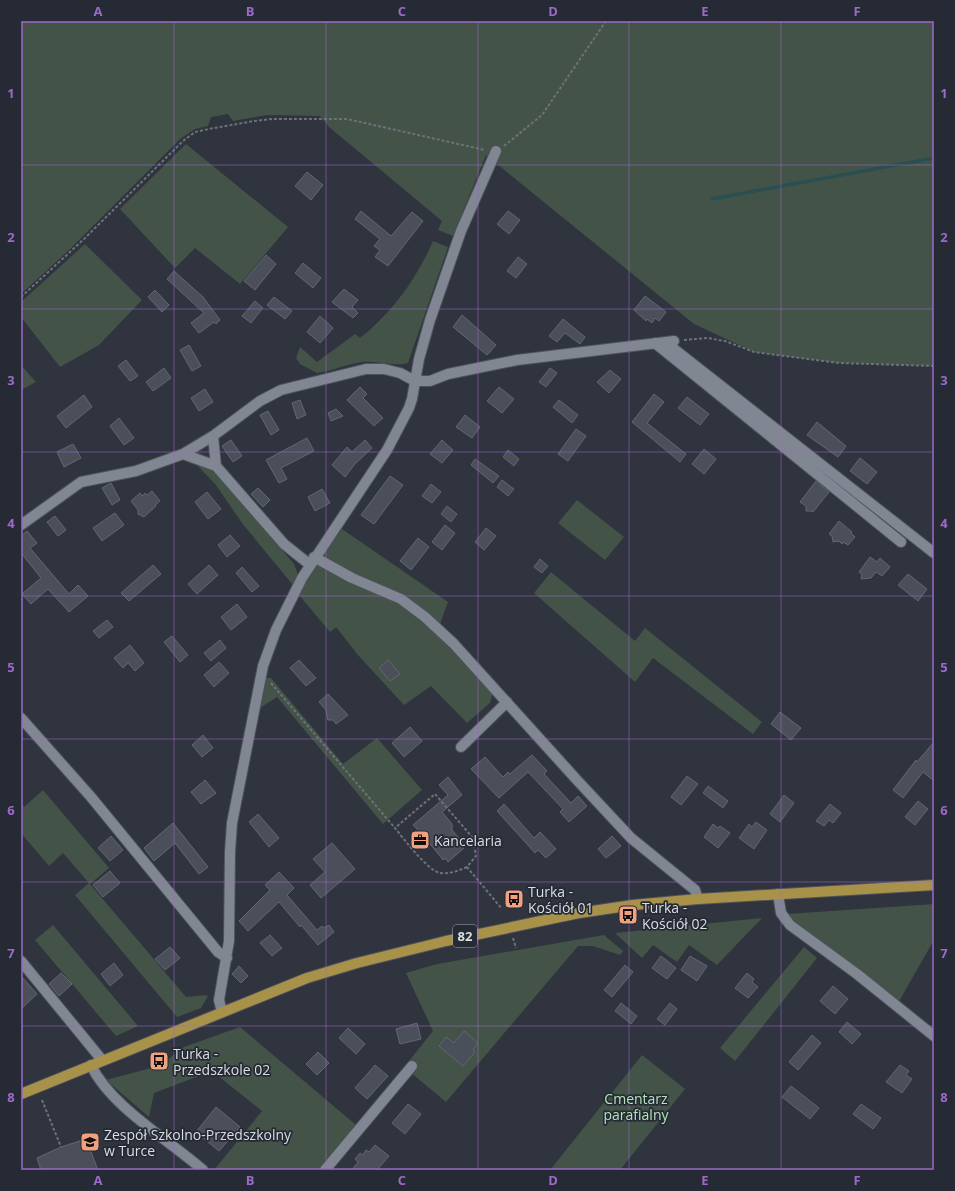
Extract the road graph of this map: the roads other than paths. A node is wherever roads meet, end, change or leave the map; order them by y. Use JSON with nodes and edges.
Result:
{"nodes":[{"id":1,"x":496,"y":151,"type":"road end"},
{"id":2,"x":664,"y":342,"type":"junction"},
{"id":3,"x":415,"y":382,"type":"junction"},
{"id":4,"x":213,"y":436,"type":"junction"},
{"id":5,"x":183,"y":454,"type":"junction"},
{"id":6,"x":216,"y":466,"type":"junction"},
{"id":7,"x":21,"y":525,"type":"edge"},
{"id":8,"x":901,"y":542,"type":"dead end"},
{"id":9,"x":934,"y":553,"type":"edge"},
{"id":10,"x":312,"y":561,"type":"junction"},
{"id":11,"x":507,"y":702,"type":"junction"},
{"id":12,"x":21,"y":718,"type":"edge"},
{"id":13,"x":461,"y":747,"type":"dead end"},
{"id":14,"x":934,"y":885,"type":"edge"},
{"id":15,"x":778,"y":894,"type":"junction"},
{"id":16,"x":698,"y":899,"type":"junction"},
{"id":17,"x":227,"y":958,"type":"junction"},
{"id":18,"x":21,"y":961,"type":"edge"},
{"id":19,"x":222,"y":1012,"type":"junction"},
{"id":20,"x":934,"y":1036,"type":"edge"},
{"id":21,"x":102,"y":1060,"type":"junction"},
{"id":22,"x":91,"y":1065,"type":"junction"},
{"id":23,"x":412,"y":1066,"type":"dead end"},
{"id":24,"x":21,"y":1094,"type":"edge"},
{"id":25,"x":203,"y":1170,"type":"edge"},
{"id":26,"x":325,"y":1170,"type":"edge"}],
"edges":[{"from":1,"to":3,"type":"street"},
{"from":2,"to":3,"type":"street"},
{"from":2,"to":8,"type":"street"},
{"from":2,"to":9,"type":"street"},
{"from":3,"to":4,"type":"street"},
{"from":3,"to":10,"type":"street"},
{"from":4,"to":5,"type":"street"},
{"from":4,"to":6,"type":"street"},
{"from":5,"to":6,"type":"street"},
{"from":5,"to":7,"type":"street"},
{"from":6,"to":10,"type":"street"},
{"from":10,"to":11,"type":"street"},
{"from":10,"to":17,"type":"street"},
{"from":11,"to":13,"type":"street"},
{"from":11,"to":16,"type":"street"},
{"from":12,"to":17,"type":"street"},
{"from":14,"to":15,"type":"main road","number":"82"},
{"from":15,"to":16,"type":"main road","number":"82"},
{"from":15,"to":20,"type":"street"},
{"from":16,"to":19,"type":"main road","number":"82"},
{"from":17,"to":19,"type":"street"},
{"from":18,"to":21,"type":"street"},
{"from":19,"to":21,"type":"main road","number":"82"},
{"from":21,"to":22,"type":"main road","number":"82"},
{"from":22,"to":24,"type":"main road","number":"82"},
{"from":22,"to":25,"type":"street"},
{"from":23,"to":26,"type":"street"}]}
